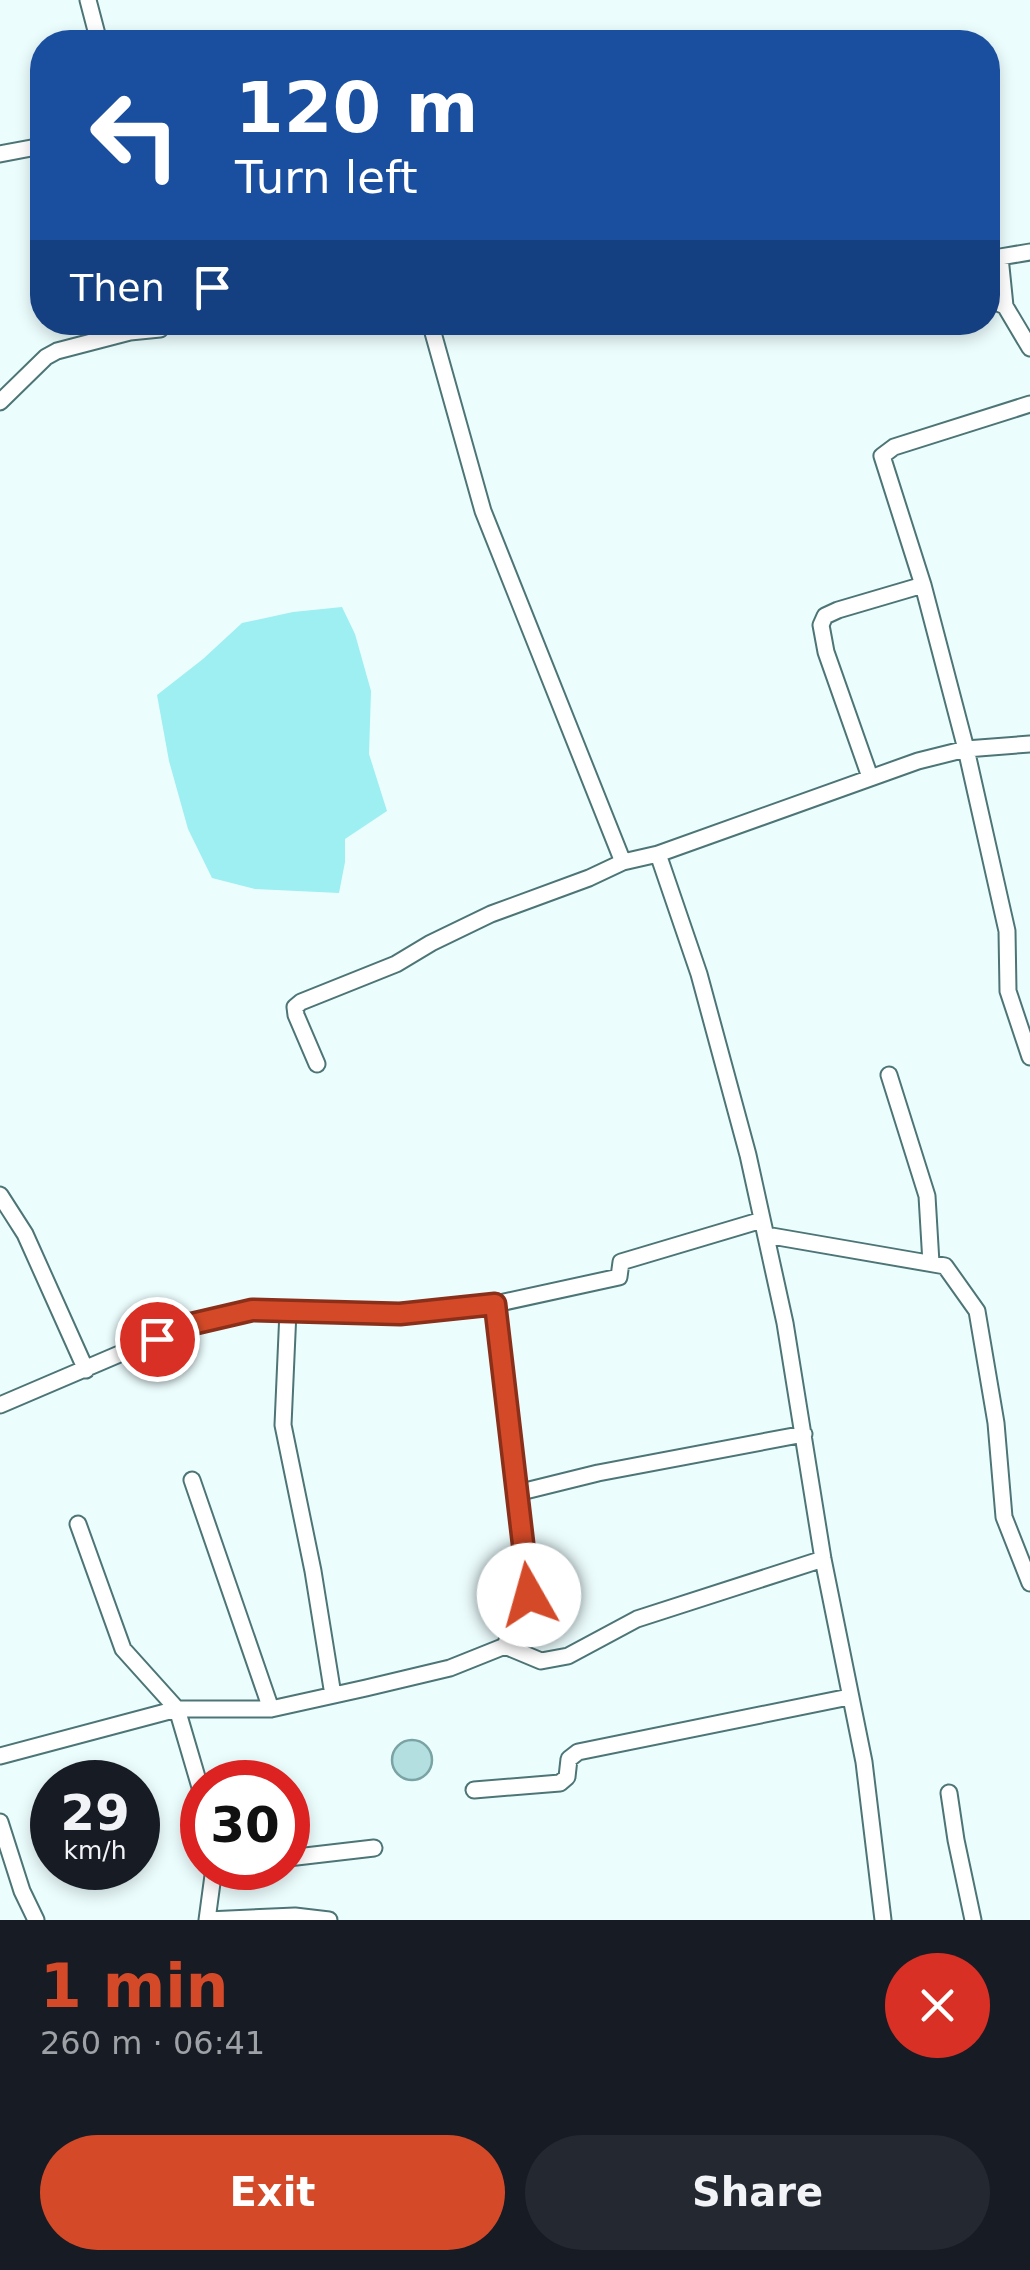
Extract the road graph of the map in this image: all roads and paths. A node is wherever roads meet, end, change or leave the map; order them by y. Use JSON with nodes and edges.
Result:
{"nodes":[{"id":1,"x":88,"y":0,"type":"edge"},
{"id":2,"x":97,"y":30,"type":"edge"},
{"id":3,"x":30,"y":148,"type":"edge"},
{"id":4,"x":0,"y":154,"type":"edge"},
{"id":5,"x":1030,"y":252,"type":"edge"},
{"id":6,"x":1000,"y":304,"type":"edge"},
{"id":7,"x":1005,"y":306,"type":"junction"},
{"id":8,"x":118,"y":335,"type":"edge"},
{"id":9,"x":434,"y":335,"type":"edge"},
{"id":10,"x":1030,"y":348,"type":"edge"},
{"id":11,"x":0,"y":402,"type":"edge"},
{"id":12,"x":1030,"y":404,"type":"edge"},
{"id":13,"x":923,"y":585,"type":"junction"},
{"id":14,"x":1030,"y":744,"type":"edge"},
{"id":15,"x":966,"y":749,"type":"junction"},
{"id":16,"x":870,"y":777,"type":"junction"},
{"id":17,"x":658,"y":854,"type":"junction"},
{"id":18,"x":624,"y":862,"type":"junction"},
{"id":19,"x":1030,"y":1058,"type":"edge"},
{"id":20,"x":317,"y":1064,"type":"dead end"},
{"id":21,"x":889,"y":1075,"type":"dead end"},
{"id":22,"x":0,"y":1196,"type":"edge"},
{"id":23,"x":764,"y":1228,"type":"junction"},
{"id":24,"x":931,"y":1264,"type":"junction"},
{"id":25,"x":495,"y":1304,"type":"junction"},
{"id":26,"x":288,"y":1311,"type":"junction"},
{"id":27,"x":86,"y":1370,"type":"junction"},
{"id":28,"x":0,"y":1406,"type":"edge"},
{"id":29,"x":804,"y":1434,"type":"junction"},
{"id":30,"x":192,"y":1480,"type":"dead end"},
{"id":31,"x":517,"y":1493,"type":"junction"},
{"id":32,"x":78,"y":1524,"type":"dead end"},
{"id":33,"x":824,"y":1559,"type":"junction"},
{"id":34,"x":1030,"y":1583,"type":"edge"},
{"id":35,"x":505,"y":1646,"type":"junction"},
{"id":36,"x":333,"y":1696,"type":"junction"},
{"id":37,"x":849,"y":1697,"type":"junction"},
{"id":38,"x":177,"y":1709,"type":"junction"},
{"id":39,"x":271,"y":1709,"type":"junction"},
{"id":40,"x":0,"y":1756,"type":"edge"},
{"id":41,"x":192,"y":1760,"type":"edge"},
{"id":42,"x":474,"y":1790,"type":"dead end"},
{"id":43,"x":949,"y":1794,"type":"dead end"},
{"id":44,"x":0,"y":1822,"type":"edge"},
{"id":45,"x":374,"y":1848,"type":"dead end"},
{"id":46,"x":310,"y":1855,"type":"edge"},
{"id":47,"x":211,"y":1890,"type":"edge"},
{"id":48,"x":36,"y":1920,"type":"edge"},
{"id":49,"x":207,"y":1920,"type":"edge"},
{"id":50,"x":329,"y":1920,"type":"edge"},
{"id":51,"x":884,"y":1920,"type":"edge"},
{"id":52,"x":973,"y":1920,"type":"edge"}],
"edges":[{"from":1,"to":2,"type":"street"},
{"from":3,"to":4,"type":"street"},
{"from":5,"to":7,"type":"street"},
{"from":6,"to":7,"type":"street"},
{"from":7,"to":10,"type":"street"},
{"from":8,"to":11,"type":"street"},
{"from":9,"to":18,"type":"street"},
{"from":12,"to":13,"type":"street"},
{"from":13,"to":15,"type":"street"},
{"from":13,"to":16,"type":"street"},
{"from":14,"to":15,"type":"street"},
{"from":15,"to":16,"type":"street"},
{"from":15,"to":19,"type":"street"},
{"from":16,"to":17,"type":"street"},
{"from":17,"to":18,"type":"street"},
{"from":17,"to":23,"type":"street"},
{"from":18,"to":20,"type":"street"},
{"from":21,"to":24,"type":"street"},
{"from":22,"to":27,"type":"street"},
{"from":23,"to":24,"type":"street"},
{"from":23,"to":25,"type":"street"},
{"from":23,"to":29,"type":"street"},
{"from":24,"to":34,"type":"street"},
{"from":25,"to":26,"type":"street"},
{"from":25,"to":31,"type":"street"},
{"from":26,"to":27,"type":"street"},
{"from":26,"to":36,"type":"street"},
{"from":27,"to":28,"type":"street"},
{"from":29,"to":31,"type":"street"},
{"from":29,"to":33,"type":"street"},
{"from":30,"to":39,"type":"street"},
{"from":31,"to":35,"type":"street"},
{"from":32,"to":38,"type":"street"},
{"from":33,"to":35,"type":"street"},
{"from":33,"to":37,"type":"street"},
{"from":35,"to":36,"type":"street"},
{"from":36,"to":39,"type":"street"},
{"from":37,"to":42,"type":"street"},
{"from":37,"to":51,"type":"street"},
{"from":38,"to":39,"type":"street"},
{"from":38,"to":40,"type":"street"},
{"from":38,"to":41,"type":"street"},
{"from":43,"to":52,"type":"street"},
{"from":44,"to":48,"type":"street"},
{"from":45,"to":46,"type":"street"},
{"from":47,"to":49,"type":"street"},
{"from":49,"to":50,"type":"street"}]}
